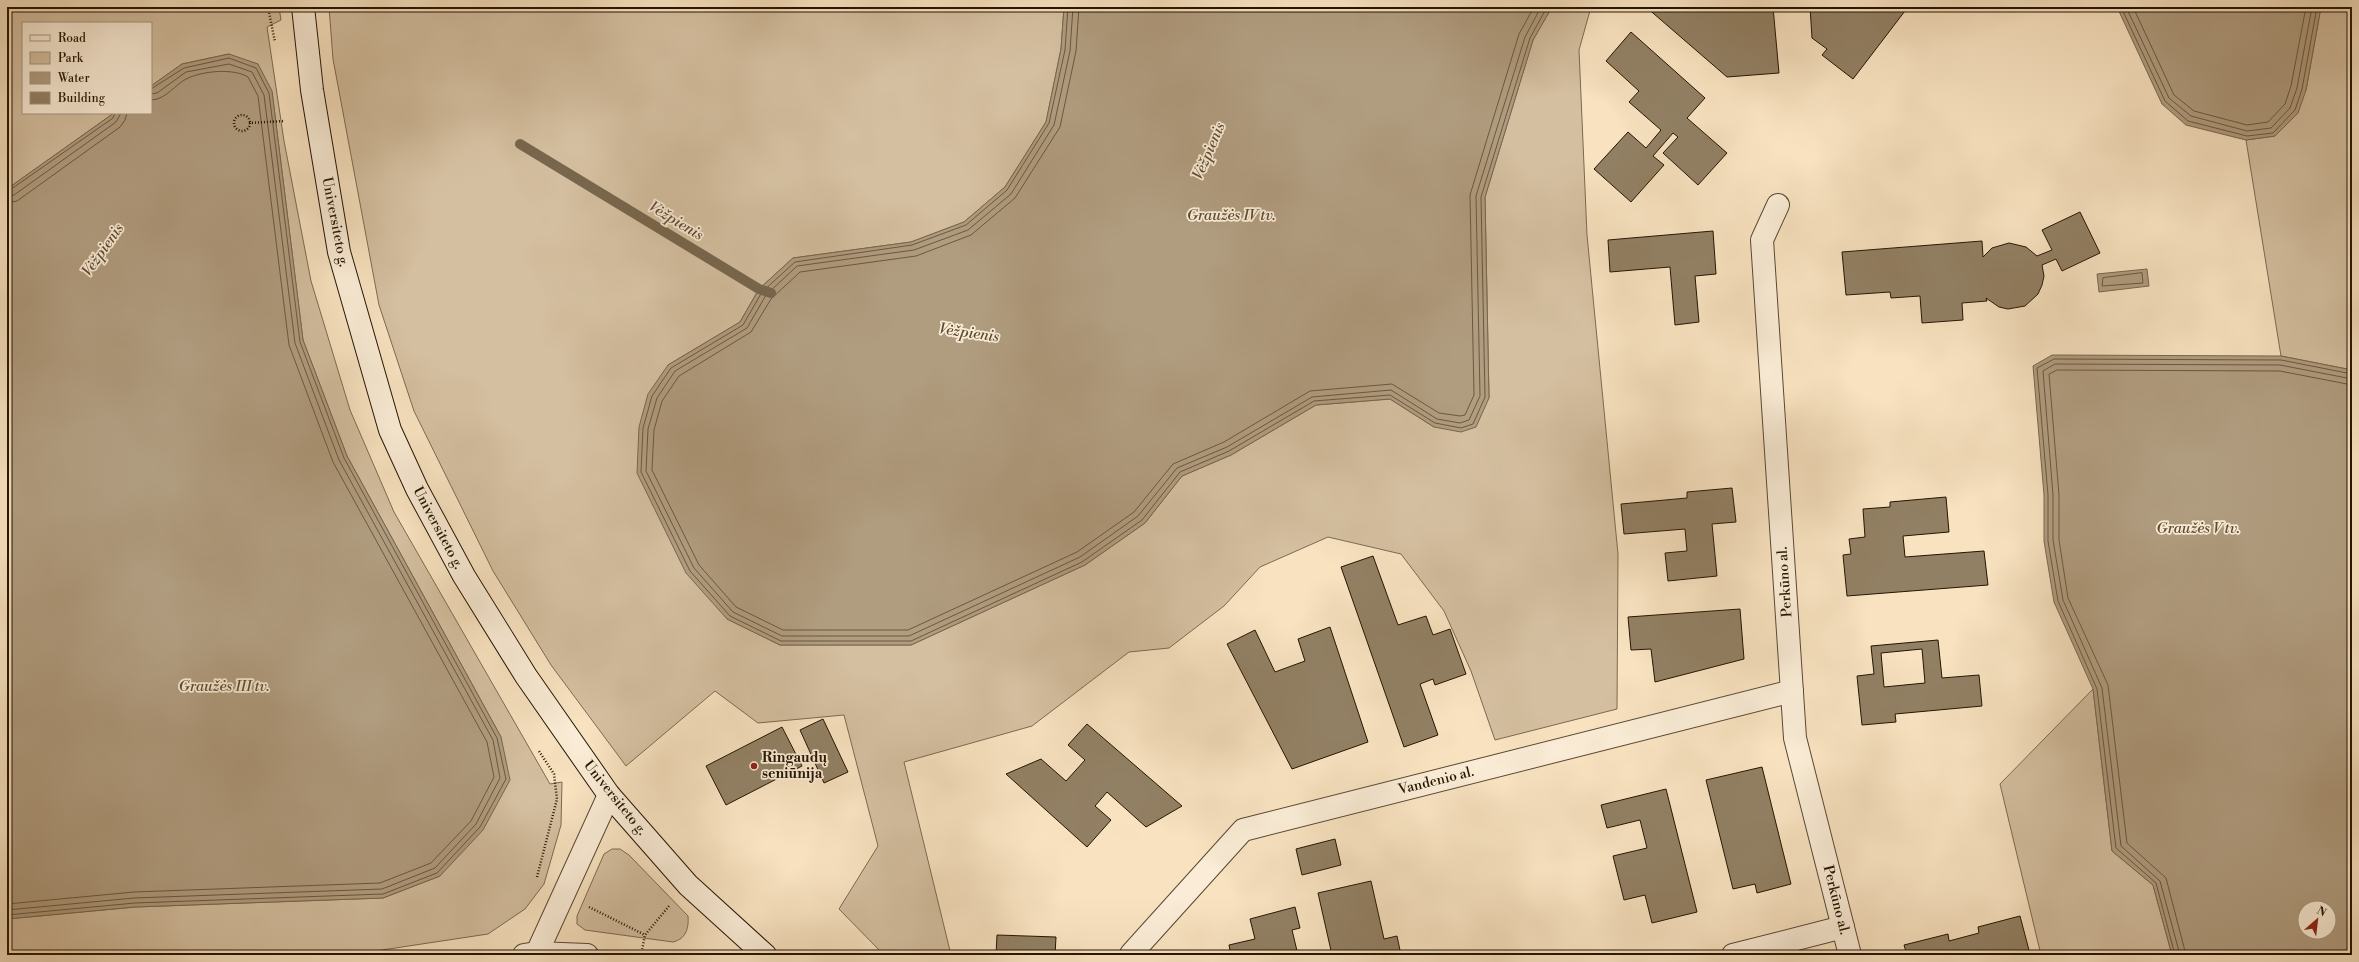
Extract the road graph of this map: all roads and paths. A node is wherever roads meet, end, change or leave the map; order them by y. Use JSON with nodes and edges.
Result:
{"nodes":[{"id":1,"x":303,"y":7,"type":"edge"},
{"id":2,"x":285,"y":121,"type":"dead end"},
{"id":3,"x":250,"y":123,"type":"junction"},
{"id":4,"x":1778,"y":205,"type":"dead end"},
{"id":5,"x":1792,"y":691,"type":"junction"},
{"id":6,"x":608,"y":795,"type":"junction"},
{"id":7,"x":688,"y":885,"type":"junction"},
{"id":8,"x":1843,"y":927,"type":"junction"},
{"id":9,"x":532,"y":954,"type":"edge"},
{"id":10,"x":1131,"y":954,"type":"dead end"},
{"id":11,"x":587,"y":955,"type":"edge"},
{"id":12,"x":642,"y":955,"type":"edge"},
{"id":13,"x":765,"y":955,"type":"edge"},
{"id":14,"x":1733,"y":955,"type":"edge"},
{"id":15,"x":1850,"y":955,"type":"edge"}],
"edges":[{"from":1,"to":6,"type":"street","name":"Universiteto g."},
{"from":2,"to":3,"type":"path"},
{"from":3,"to":3,"type":"path"},
{"from":4,"to":5,"type":"street","name":"Perkūno al."},
{"from":5,"to":8,"type":"street","name":"Perkūno al."},
{"from":5,"to":10,"type":"street","name":"Vandenio al."},
{"from":6,"to":7,"type":"street","name":"Universiteto g."},
{"from":6,"to":9,"type":"street"},
{"from":7,"to":12,"type":"path"},
{"from":7,"to":13,"type":"street","name":"Universiteto g."},
{"from":8,"to":14,"type":"street"},
{"from":8,"to":15,"type":"street","name":"Perkūno al."},
{"from":9,"to":11,"type":"street"}]}
